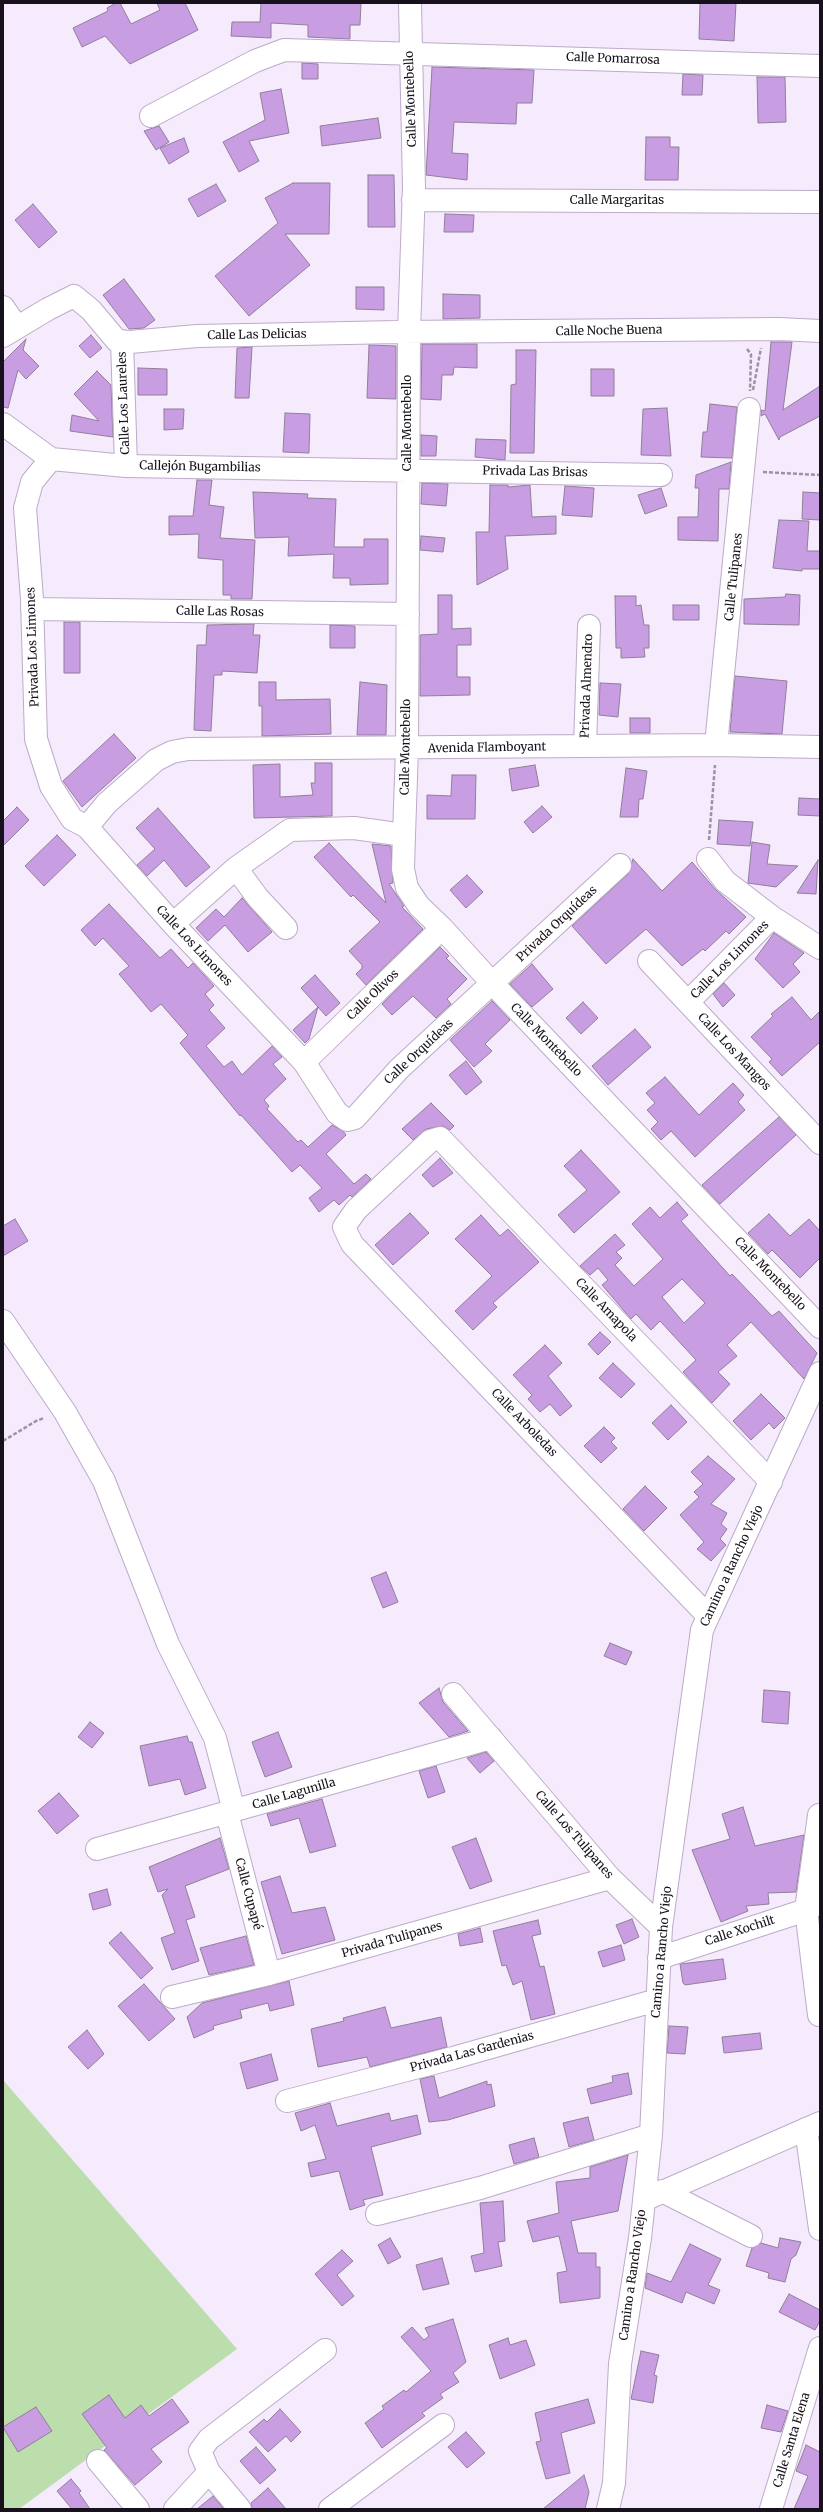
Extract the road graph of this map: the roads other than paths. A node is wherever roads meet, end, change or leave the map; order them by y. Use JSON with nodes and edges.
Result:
{"nodes":[{"id":1,"x":410,"y":3,"type":"edge"},
{"id":2,"x":407,"y":52,"type":"junction"},
{"id":3,"x":820,"y":66,"type":"edge"},
{"id":4,"x":151,"y":116,"type":"dead end"},
{"id":5,"x":414,"y":200,"type":"junction"},
{"id":6,"x":820,"y":202,"type":"edge"},
{"id":7,"x":3,"y":307,"type":"edge"},
{"id":8,"x":820,"y":331,"type":"edge"},
{"id":9,"x":10,"y":332,"type":"edge"},
{"id":10,"x":403,"y":332,"type":"junction"},
{"id":11,"x":120,"y":341,"type":"junction"},
{"id":12,"x":749,"y":409,"type":"road end"},
{"id":13,"x":3,"y":424,"type":"edge"},
{"id":14,"x":51,"y":458,"type":"junction"},
{"id":15,"x":126,"y":466,"type":"junction"},
{"id":16,"x":408,"y":470,"type":"junction"},
{"id":17,"x":661,"y":475,"type":"dead end"},
{"id":18,"x":32,"y":610,"type":"junction"},
{"id":19,"x":408,"y":614,"type":"junction"},
{"id":20,"x":589,"y":626,"type":"dead end"},
{"id":21,"x":716,"y":745,"type":"junction"},
{"id":22,"x":585,"y":746,"type":"junction"},
{"id":23,"x":820,"y":747,"type":"edge"},
{"id":24,"x":408,"y":748,"type":"junction"},
{"id":25,"x":87,"y":827,"type":"junction"},
{"id":26,"x":404,"y":835,"type":"junction"},
{"id":27,"x":708,"y":859,"type":"road end"},
{"id":28,"x":620,"y":865,"type":"dead end"},
{"id":29,"x":236,"y":868,"type":"junction"},
{"id":30,"x":772,"y":917,"type":"junction"},
{"id":31,"x":173,"y":924,"type":"junction"},
{"id":32,"x":286,"y":928,"type":"dead end"},
{"id":33,"x":442,"y":928,"type":"junction"},
{"id":34,"x":820,"y":948,"type":"edge"},
{"id":35,"x":649,"y":961,"type":"dead end"},
{"id":36,"x":493,"y":984,"type":"junction"},
{"id":37,"x":688,"y":1002,"type":"junction"},
{"id":38,"x":304,"y":1062,"type":"junction"},
{"id":39,"x":347,"y":1120,"type":"joint"},
{"id":40,"x":440,"y":1138,"type":"joint"},
{"id":41,"x":820,"y":1143,"type":"edge"},
{"id":42,"x":3,"y":1321,"type":"edge"},
{"id":43,"x":820,"y":1327,"type":"edge"},
{"id":44,"x":820,"y":1373,"type":"edge"},
{"id":45,"x":771,"y":1482,"type":"junction"},
{"id":46,"x":708,"y":1616,"type":"junction"},
{"id":47,"x":453,"y":1694,"type":"dead end"},
{"id":48,"x":491,"y":1738,"type":"junction"},
{"id":49,"x":231,"y":1812,"type":"junction"},
{"id":50,"x":819,"y":1814,"type":"dead end"},
{"id":51,"x":97,"y":1849,"type":"dead end"},
{"id":52,"x":610,"y":1878,"type":"junction"},
{"id":53,"x":813,"y":1906,"type":"edge"},
{"id":54,"x":661,"y":1927,"type":"junction"},
{"id":55,"x":659,"y":1958,"type":"junction"},
{"id":56,"x":269,"y":1974,"type":"junction"},
{"id":57,"x":172,"y":1997,"type":"dead end"},
{"id":58,"x":657,"y":2000,"type":"junction"},
{"id":59,"x":819,"y":2015,"type":"edge"},
{"id":60,"x":287,"y":2101,"type":"dead end"},
{"id":61,"x":813,"y":2126,"type":"edge"},
{"id":62,"x":651,"y":2136,"type":"junction"},
{"id":63,"x":653,"y":2196,"type":"junction"},
{"id":64,"x":377,"y":2214,"type":"dead end"},
{"id":65,"x":820,"y":2229,"type":"edge"},
{"id":66,"x":751,"y":2236,"type":"dead end"},
{"id":67,"x":820,"y":2348,"type":"edge"},
{"id":68,"x":325,"y":2350,"type":"dead end"},
{"id":69,"x":443,"y":2425,"type":"dead end"},
{"id":70,"x":98,"y":2461,"type":"dead end"},
{"id":71,"x":209,"y":2472,"type":"junction"},
{"id":72,"x":138,"y":2509,"type":"edge"},
{"id":73,"x":175,"y":2509,"type":"edge"},
{"id":74,"x":240,"y":2509,"type":"edge"},
{"id":75,"x":330,"y":2509,"type":"edge"},
{"id":76,"x":608,"y":2509,"type":"edge"},
{"id":77,"x":771,"y":2509,"type":"edge"}],
"edges":[{"from":1,"to":2,"type":"street","name":"Calle Montebello"},
{"from":2,"to":3,"type":"street","name":"Calle Pomarrosa"},
{"from":2,"to":4,"type":"street","name":"Calle Pomarrosa"},
{"from":2,"to":5,"type":"street","name":"Calle Montebello"},
{"from":5,"to":6,"type":"street","name":"Calle Margaritas"},
{"from":5,"to":10,"type":"street","name":"Calle Montebello"},
{"from":7,"to":9,"type":"street"},
{"from":8,"to":10,"type":"street","name":"Calle Noche Buena"},
{"from":9,"to":11,"type":"street"},
{"from":10,"to":11,"type":"street","name":"Calle Las Delicias"},
{"from":10,"to":16,"type":"street","name":"Calle Montebello"},
{"from":11,"to":15,"type":"street","name":"Calle Los Laureles"},
{"from":12,"to":21,"type":"street","name":"Calle Tulipanes"},
{"from":13,"to":14,"type":"street","name":"Callejón Bugambilias"},
{"from":14,"to":15,"type":"street","name":"Callejón Bugambilias"},
{"from":14,"to":18,"type":"street","name":"Privada Los Limones"},
{"from":15,"to":16,"type":"street","name":"Callejón Bugambilias"},
{"from":16,"to":17,"type":"street","name":"Privada Las Brisas"},
{"from":16,"to":19,"type":"street","name":"Calle Montebello"},
{"from":18,"to":19,"type":"street","name":"Calle Las Rosas"},
{"from":18,"to":25,"type":"street","name":"Privada Los Limones"},
{"from":19,"to":24,"type":"street","name":"Calle Montebello"},
{"from":20,"to":22,"type":"street","name":"Privada Almendro"},
{"from":21,"to":22,"type":"street","name":"Avenida Flamboyant"},
{"from":21,"to":23,"type":"street","name":"Avenida Flamboyant"},
{"from":22,"to":24,"type":"street","name":"Avenida Flamboyant"},
{"from":24,"to":25,"type":"street","name":"Avenida Flamboyant"},
{"from":24,"to":26,"type":"street","name":"Calle Montebello"},
{"from":25,"to":31,"type":"street","name":"Calle Los Limones"},
{"from":26,"to":29,"type":"street"},
{"from":26,"to":33,"type":"street","name":"Calle Montebello"},
{"from":27,"to":30,"type":"street"},
{"from":28,"to":36,"type":"street","name":"Privada Orquídeas"},
{"from":29,"to":31,"type":"street"},
{"from":29,"to":32,"type":"street"},
{"from":30,"to":34,"type":"street"},
{"from":30,"to":37,"type":"street","name":"Calle Los Limones"},
{"from":31,"to":38,"type":"street","name":"Calle Los Limones"},
{"from":33,"to":36,"type":"street","name":"Calle Montebello"},
{"from":33,"to":38,"type":"street","name":"Calle Olivos"},
{"from":35,"to":37,"type":"street","name":"Calle Los Mangos"},
{"from":36,"to":39,"type":"street","name":"Calle Orquídeas"},
{"from":36,"to":43,"type":"street","name":"Calle Montebello"},
{"from":37,"to":41,"type":"street","name":"Calle Los Mangos"},
{"from":38,"to":39,"type":"street","name":"Calle Los Limones"},
{"from":40,"to":45,"type":"street","name":"Calle Amapola"},
{"from":40,"to":46,"type":"street","name":"Calle Arboledas"},
{"from":42,"to":49,"type":"street","name":"Calle Cupapé"},
{"from":44,"to":45,"type":"street","name":"Camino a Rancho Viejo"},
{"from":45,"to":46,"type":"street","name":"Camino a Rancho Viejo"},
{"from":46,"to":54,"type":"street","name":"Camino a Rancho Viejo"},
{"from":47,"to":48,"type":"street","name":"Calle Los Tulipanes"},
{"from":48,"to":49,"type":"street","name":"Calle Lagunilla"},
{"from":48,"to":52,"type":"street","name":"Calle Los Tulipanes"},
{"from":49,"to":51,"type":"street","name":"Calle Lagunilla"},
{"from":49,"to":56,"type":"street","name":"Calle Cupapé"},
{"from":50,"to":53,"type":"street"},
{"from":52,"to":54,"type":"street","name":"Calle Los Tulipanes"},
{"from":52,"to":56,"type":"street","name":"Privada Tulipanes"},
{"from":53,"to":55,"type":"street","name":"Calle Xochilt"},
{"from":53,"to":59,"type":"street"},
{"from":54,"to":55,"type":"street","name":"Camino a Rancho Viejo"},
{"from":55,"to":58,"type":"street","name":"Camino a Rancho Viejo"},
{"from":56,"to":57,"type":"street","name":"Privada Tulipanes"},
{"from":58,"to":60,"type":"street","name":"Privada Las Gardenias"},
{"from":58,"to":62,"type":"street","name":"Camino a Rancho Viejo"},
{"from":61,"to":63,"type":"street"},
{"from":61,"to":65,"type":"street"},
{"from":62,"to":63,"type":"street","name":"Camino a Rancho Viejo"},
{"from":62,"to":64,"type":"street"},
{"from":63,"to":66,"type":"street"},
{"from":63,"to":76,"type":"street","name":"Camino a Rancho Viejo"},
{"from":67,"to":77,"type":"street","name":"Calle Santa Elena"},
{"from":68,"to":71,"type":"street"},
{"from":69,"to":75,"type":"street"},
{"from":70,"to":72,"type":"street"},
{"from":71,"to":73,"type":"street"},
{"from":71,"to":74,"type":"street"}]}
